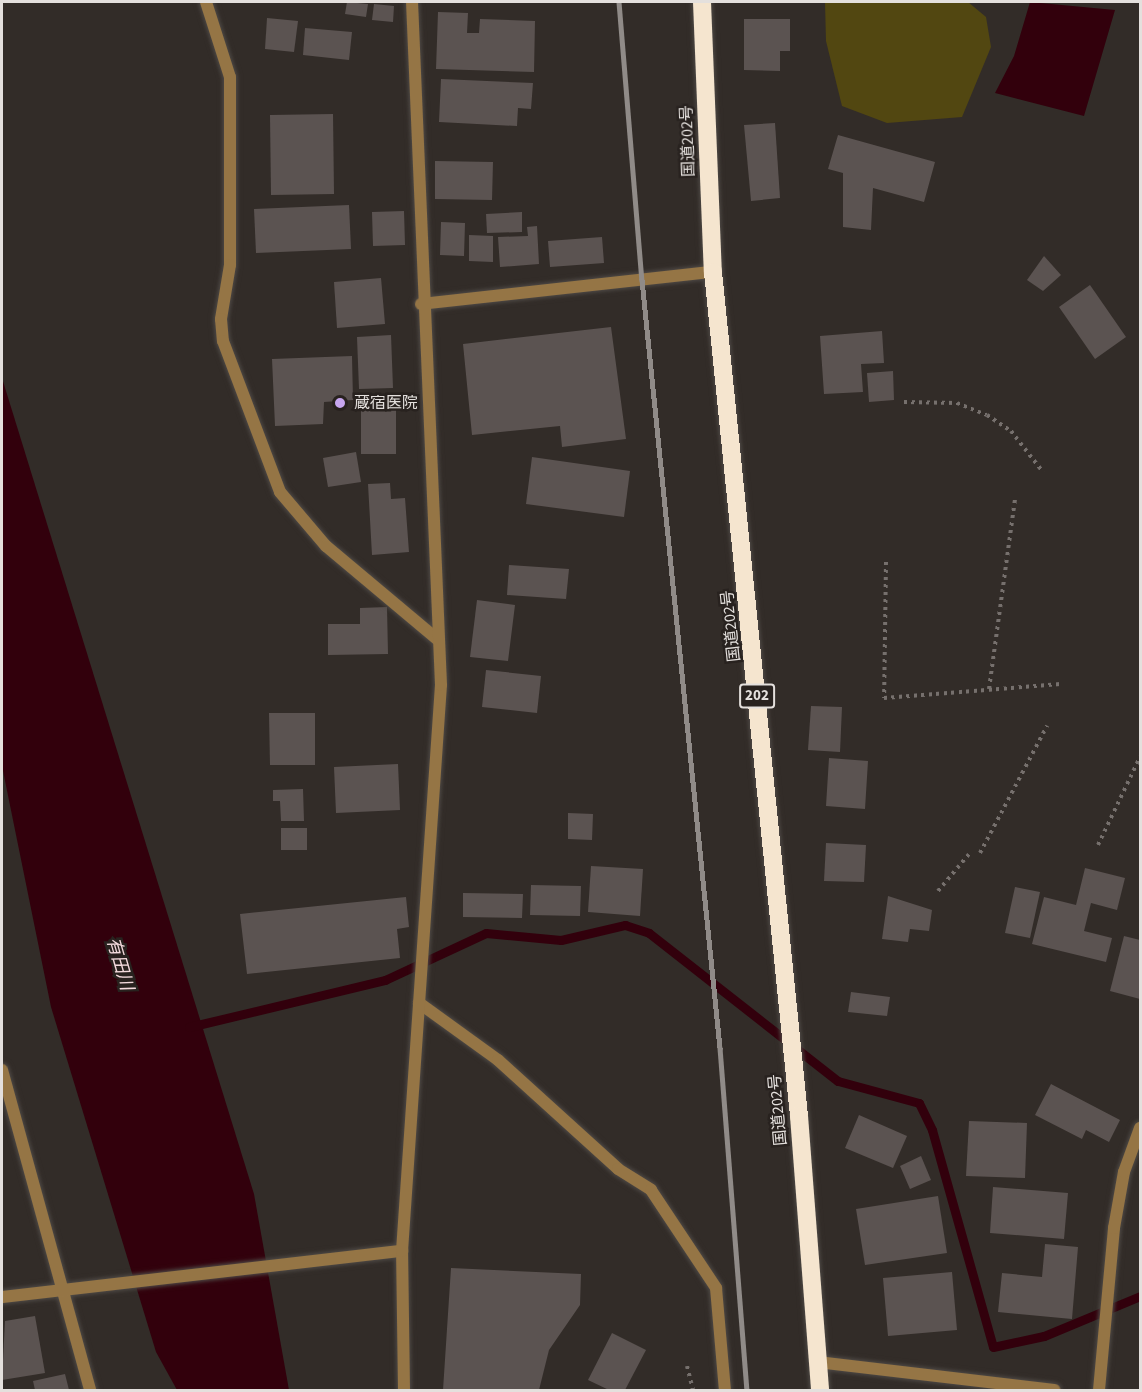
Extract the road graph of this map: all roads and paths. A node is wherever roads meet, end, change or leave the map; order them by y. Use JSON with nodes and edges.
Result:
{"nodes":[{"id":1,"x":206,"y":2,"type":"edge"},
{"id":2,"x":412,"y":2,"type":"edge"},
{"id":3,"x":702,"y":2,"type":"edge"},
{"id":4,"x":713,"y":272,"type":"junction"},
{"id":5,"x":421,"y":304,"type":"junction"},
{"id":6,"x":904,"y":402,"type":"dead end"},
{"id":7,"x":1043,"y":472,"type":"dead end"},
{"id":8,"x":1015,"y":498,"type":"dead end"},
{"id":9,"x":886,"y":562,"type":"dead end"},
{"id":10,"x":438,"y":640,"type":"junction"},
{"id":11,"x":1060,"y":684,"type":"dead end"},
{"id":12,"x":989,"y":689,"type":"junction"},
{"id":13,"x":1047,"y":726,"type":"dead end"},
{"id":14,"x":1140,"y":758,"type":"edge"},
{"id":15,"x":1098,"y":845,"type":"dead end"},
{"id":16,"x":980,"y":853,"type":"dead end"},
{"id":17,"x":969,"y":854,"type":"dead end"},
{"id":18,"x":938,"y":891,"type":"dead end"},
{"id":19,"x":419,"y":1003,"type":"junction"},
{"id":20,"x":2,"y":1070,"type":"edge"},
{"id":21,"x":1140,"y":1128,"type":"edge"},
{"id":22,"x":402,"y":1251,"type":"junction"},
{"id":23,"x":65,"y":1291,"type":"junction"},
{"id":24,"x":2,"y":1297,"type":"edge"},
{"id":25,"x":817,"y":1362,"type":"junction"},
{"id":26,"x":687,"y":1366,"type":"dead end"},
{"id":27,"x":90,"y":1390,"type":"edge"},
{"id":28,"x":404,"y":1390,"type":"edge"},
{"id":29,"x":693,"y":1390,"type":"edge"},
{"id":30,"x":725,"y":1390,"type":"edge"},
{"id":31,"x":820,"y":1390,"type":"edge"},
{"id":32,"x":1054,"y":1390,"type":"edge"},
{"id":33,"x":1099,"y":1390,"type":"edge"}],
"edges":[{"from":1,"to":10,"type":"street"},
{"from":2,"to":5,"type":"street"},
{"from":3,"to":4,"type":"highway","name":"国道202号","number":"202"},
{"from":4,"to":5,"type":"street"},
{"from":4,"to":25,"type":"highway","name":"国道202号","number":"202"},
{"from":5,"to":10,"type":"street"},
{"from":6,"to":7,"type":"path"},
{"from":8,"to":12,"type":"path"},
{"from":9,"to":12,"type":"path"},
{"from":10,"to":19,"type":"street"},
{"from":11,"to":12,"type":"path"},
{"from":13,"to":16,"type":"path"},
{"from":14,"to":15,"type":"path"},
{"from":17,"to":18,"type":"path"},
{"from":19,"to":22,"type":"street"},
{"from":19,"to":30,"type":"street"},
{"from":20,"to":23,"type":"street"},
{"from":21,"to":33,"type":"street"},
{"from":22,"to":23,"type":"street"},
{"from":22,"to":28,"type":"street"},
{"from":23,"to":24,"type":"street"},
{"from":23,"to":27,"type":"street"},
{"from":25,"to":31,"type":"highway","name":"国道202号","number":"202"},
{"from":25,"to":32,"type":"street"},
{"from":26,"to":29,"type":"path"}]}
